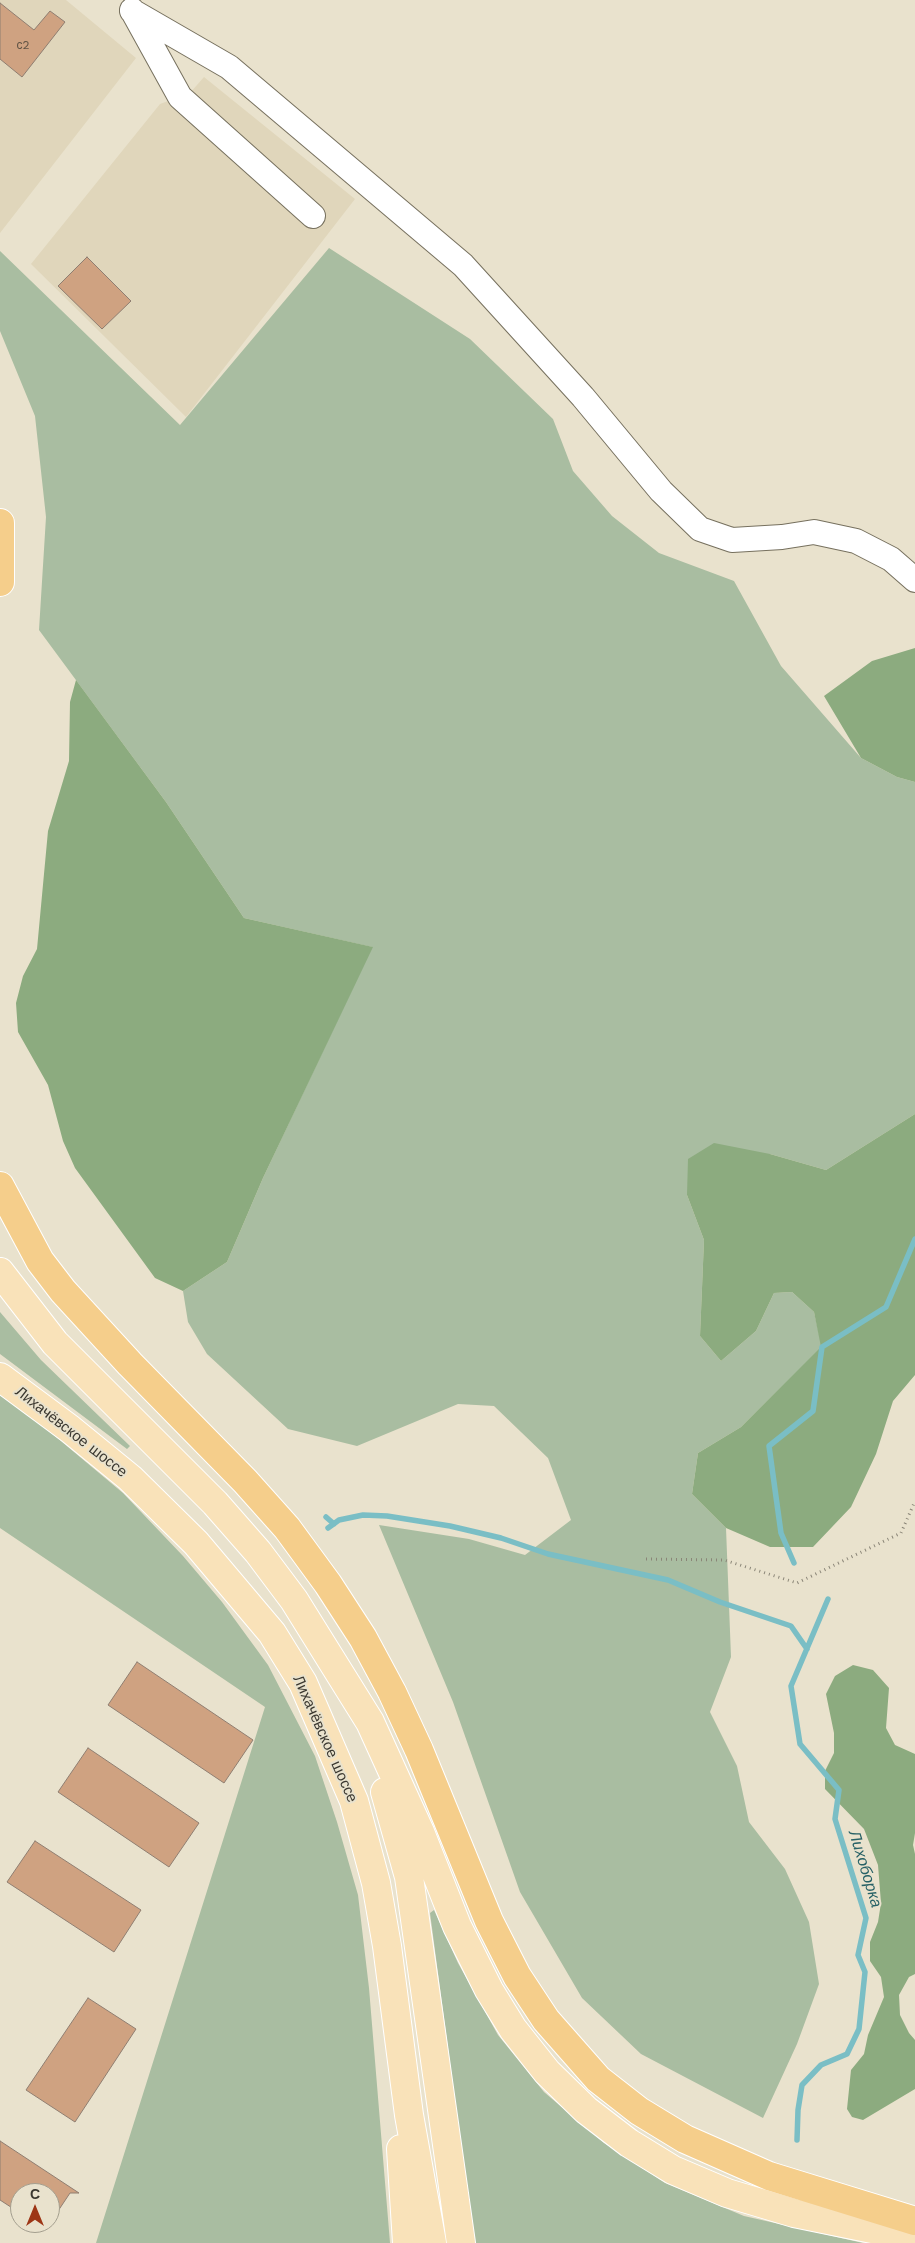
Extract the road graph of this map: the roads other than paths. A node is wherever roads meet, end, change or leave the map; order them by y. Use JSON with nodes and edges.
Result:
{"nodes":[{"id":1,"x":128,"y":5,"type":"edge"},
{"id":2,"x":313,"y":216,"type":"dead end"},
{"id":3,"x":0,"y":524,"type":"edge"},
{"id":4,"x":915,"y":580,"type":"edge"},
{"id":5,"x":0,"y":582,"type":"edge"},
{"id":6,"x":0,"y":1186,"type":"edge"},
{"id":7,"x":0,"y":1272,"type":"edge"},
{"id":8,"x":0,"y":1377,"type":"edge"},
{"id":9,"x":342,"y":1680,"type":"junction"},
{"id":10,"x":399,"y":2043,"type":"junction"},
{"id":11,"x":915,"y":2221,"type":"edge"},
{"id":12,"x":915,"y":2234,"type":"edge"},
{"id":13,"x":407,"y":2243,"type":"edge"},
{"id":14,"x":432,"y":2243,"type":"edge"},
{"id":15,"x":461,"y":2243,"type":"edge"}],
"edges":[{"from":1,"to":2,"type":"lane"},
{"from":1,"to":4,"type":"lane"},
{"from":3,"to":5,"type":"highway"},
{"from":6,"to":11,"type":"highway"},
{"from":7,"to":9,"type":"main road"},
{"from":8,"to":10,"type":"main road","name":"Лихачёвское шоссе"},
{"from":9,"to":12,"type":"main road"},
{"from":9,"to":15,"type":"main road"},
{"from":10,"to":13,"type":"main road"},
{"from":10,"to":14,"type":"main road"}]}
